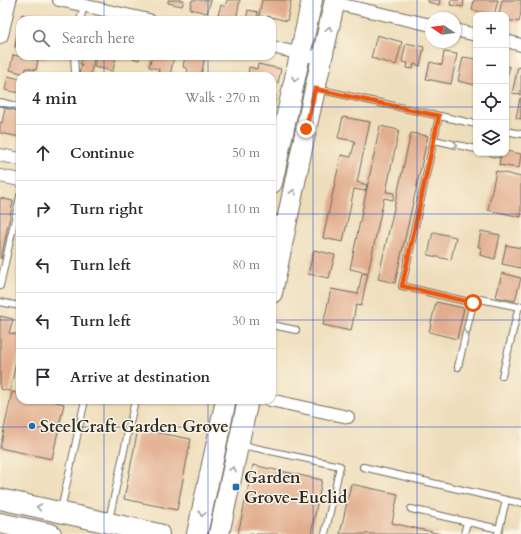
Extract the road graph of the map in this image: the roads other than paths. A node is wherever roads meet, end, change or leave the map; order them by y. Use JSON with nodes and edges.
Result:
{"nodes":[{"id":1,"x":8,"y":0,"type":"edge"},
{"id":2,"x":59,"y":0,"type":"edge"},
{"id":3,"x":312,"y":0,"type":"edge"},
{"id":4,"x":334,"y":2,"type":"edge"},
{"id":5,"x":84,"y":6,"type":"junction"},
{"id":6,"x":81,"y":16,"type":"edge"},
{"id":7,"x":130,"y":16,"type":"edge"},
{"id":8,"x":425,"y":23,"type":"edge"},
{"id":9,"x":461,"y":31,"type":"edge"},
{"id":10,"x":473,"y":33,"type":"edge"},
{"id":11,"x":0,"y":35,"type":"edge"},
{"id":12,"x":509,"y":42,"type":"edge"},
{"id":13,"x":521,"y":44,"type":"edge"},
{"id":14,"x":276,"y":48,"type":"edge"},
{"id":15,"x":300,"y":54,"type":"junction"},
{"id":16,"x":322,"y":59,"type":"junction"},
{"id":17,"x":74,"y":60,"type":"edge"},
{"id":18,"x":75,"y":72,"type":"dead end"},
{"id":19,"x":315,"y":89,"type":"junction"},
{"id":20,"x":0,"y":102,"type":"edge"},
{"id":21,"x":16,"y":106,"type":"edge"},
{"id":22,"x":439,"y":116,"type":"junction"},
{"id":23,"x":473,"y":123,"type":"edge"},
{"id":24,"x":509,"y":132,"type":"edge"},
{"id":25,"x":521,"y":134,"type":"edge"},
{"id":26,"x":434,"y":140,"type":"junction"},
{"id":27,"x":473,"y":148,"type":"edge"},
{"id":28,"x":0,"y":155,"type":"edge"},
{"id":29,"x":16,"y":158,"type":"edge"},
{"id":30,"x":276,"y":165,"type":"edge"},
{"id":31,"x":0,"y":176,"type":"edge"},
{"id":32,"x":16,"y":179,"type":"edge"},
{"id":33,"x":16,"y":214,"type":"edge"},
{"id":34,"x":276,"y":228,"type":"edge"},
{"id":35,"x":0,"y":286,"type":"edge"},
{"id":36,"x":0,"y":302,"type":"edge"},
{"id":37,"x":473,"y":303,"type":"junction"},
{"id":38,"x":16,"y":305,"type":"edge"},
{"id":39,"x":520,"y":307,"type":"edge"},
{"id":40,"x":276,"y":327,"type":"edge"},
{"id":41,"x":296,"y":330,"type":"dead end"},
{"id":42,"x":458,"y":366,"type":"dead end"},
{"id":43,"x":502,"y":376,"type":"dead end"},
{"id":44,"x":276,"y":401,"type":"edge"},
{"id":45,"x":84,"y":404,"type":"edge"},
{"id":46,"x":134,"y":404,"type":"edge"},
{"id":47,"x":225,"y":404,"type":"edge"},
{"id":48,"x":247,"y":404,"type":"edge"},
{"id":49,"x":348,"y":417,"type":"dead end"},
{"id":50,"x":238,"y":444,"type":"junction"},
{"id":51,"x":363,"y":467,"type":"dead end"},
{"id":52,"x":0,"y":499,"type":"edge"},
{"id":53,"x":506,"y":500,"type":"junction"},
{"id":54,"x":521,"y":503,"type":"edge"},
{"id":55,"x":411,"y":509,"type":"dead end"},
{"id":56,"x":61,"y":512,"type":"junction"},
{"id":57,"x":467,"y":522,"type":"junction"},
{"id":58,"x":0,"y":523,"type":"edge"},
{"id":59,"x":109,"y":523,"type":"junction"},
{"id":60,"x":499,"y":532,"type":"edge"},
{"id":61,"x":52,"y":534,"type":"edge"},
{"id":62,"x":159,"y":534,"type":"edge"},
{"id":63,"x":197,"y":534,"type":"edge"},
{"id":64,"x":219,"y":534,"type":"edge"},
{"id":65,"x":325,"y":534,"type":"edge"},
{"id":66,"x":464,"y":534,"type":"edge"}],
"edges":[{"from":1,"to":11,"type":"street"},
{"from":2,"to":5,"type":"street"},
{"from":3,"to":15,"type":"main road"},
{"from":4,"to":8,"type":"street"},
{"from":16,"to":4,"type":"main road","one_way":true},
{"from":5,"to":6,"type":"lane"},
{"from":5,"to":7,"type":"street"},
{"from":9,"to":10,"type":"street"},
{"from":12,"to":13,"type":"street"},
{"from":14,"to":15,"type":"street"},
{"from":15,"to":16,"type":"street"},
{"from":15,"to":30,"type":"main road","one_way":true},
{"from":16,"to":19,"type":"main road"},
{"from":17,"to":18,"type":"lane"},
{"from":19,"to":22,"type":"lane"},
{"from":34,"to":19,"type":"main road","one_way":true},
{"from":20,"to":21,"type":"lane"},
{"from":22,"to":23,"type":"lane"},
{"from":22,"to":26,"type":"lane"},
{"from":24,"to":25,"type":"lane"},
{"from":26,"to":27,"type":"lane","one_way":true},
{"from":26,"to":37,"type":"lane"},
{"from":28,"to":29,"type":"street"},
{"from":31,"to":32,"type":"street"},
{"from":33,"to":35,"type":"lane"},
{"from":36,"to":38,"type":"lane"},
{"from":37,"to":39,"type":"lane"},
{"from":37,"to":42,"type":"lane","one_way":true},
{"from":39,"to":43,"type":"lane"},
{"from":40,"to":41,"type":"lane"},
{"from":44,"to":49,"type":"street"},
{"from":45,"to":56,"type":"lane"},
{"from":46,"to":59,"type":"lane"},
{"from":47,"to":63,"type":"main road","one_way":true},
{"from":48,"to":50,"type":"main road"},
{"from":64,"to":50,"type":"main road","one_way":true},
{"from":50,"to":65,"type":"lane"},
{"from":51,"to":53,"type":"lane"},
{"from":56,"to":52,"type":"main road","one_way":true},
{"from":53,"to":54,"type":"lane"},
{"from":53,"to":60,"type":"lane"},
{"from":55,"to":57,"type":"lane"},
{"from":56,"to":59,"type":"main road"},
{"from":57,"to":60,"type":"lane"},
{"from":57,"to":66,"type":"lane"},
{"from":58,"to":61,"type":"main road"},
{"from":59,"to":62,"type":"main road"}]}
